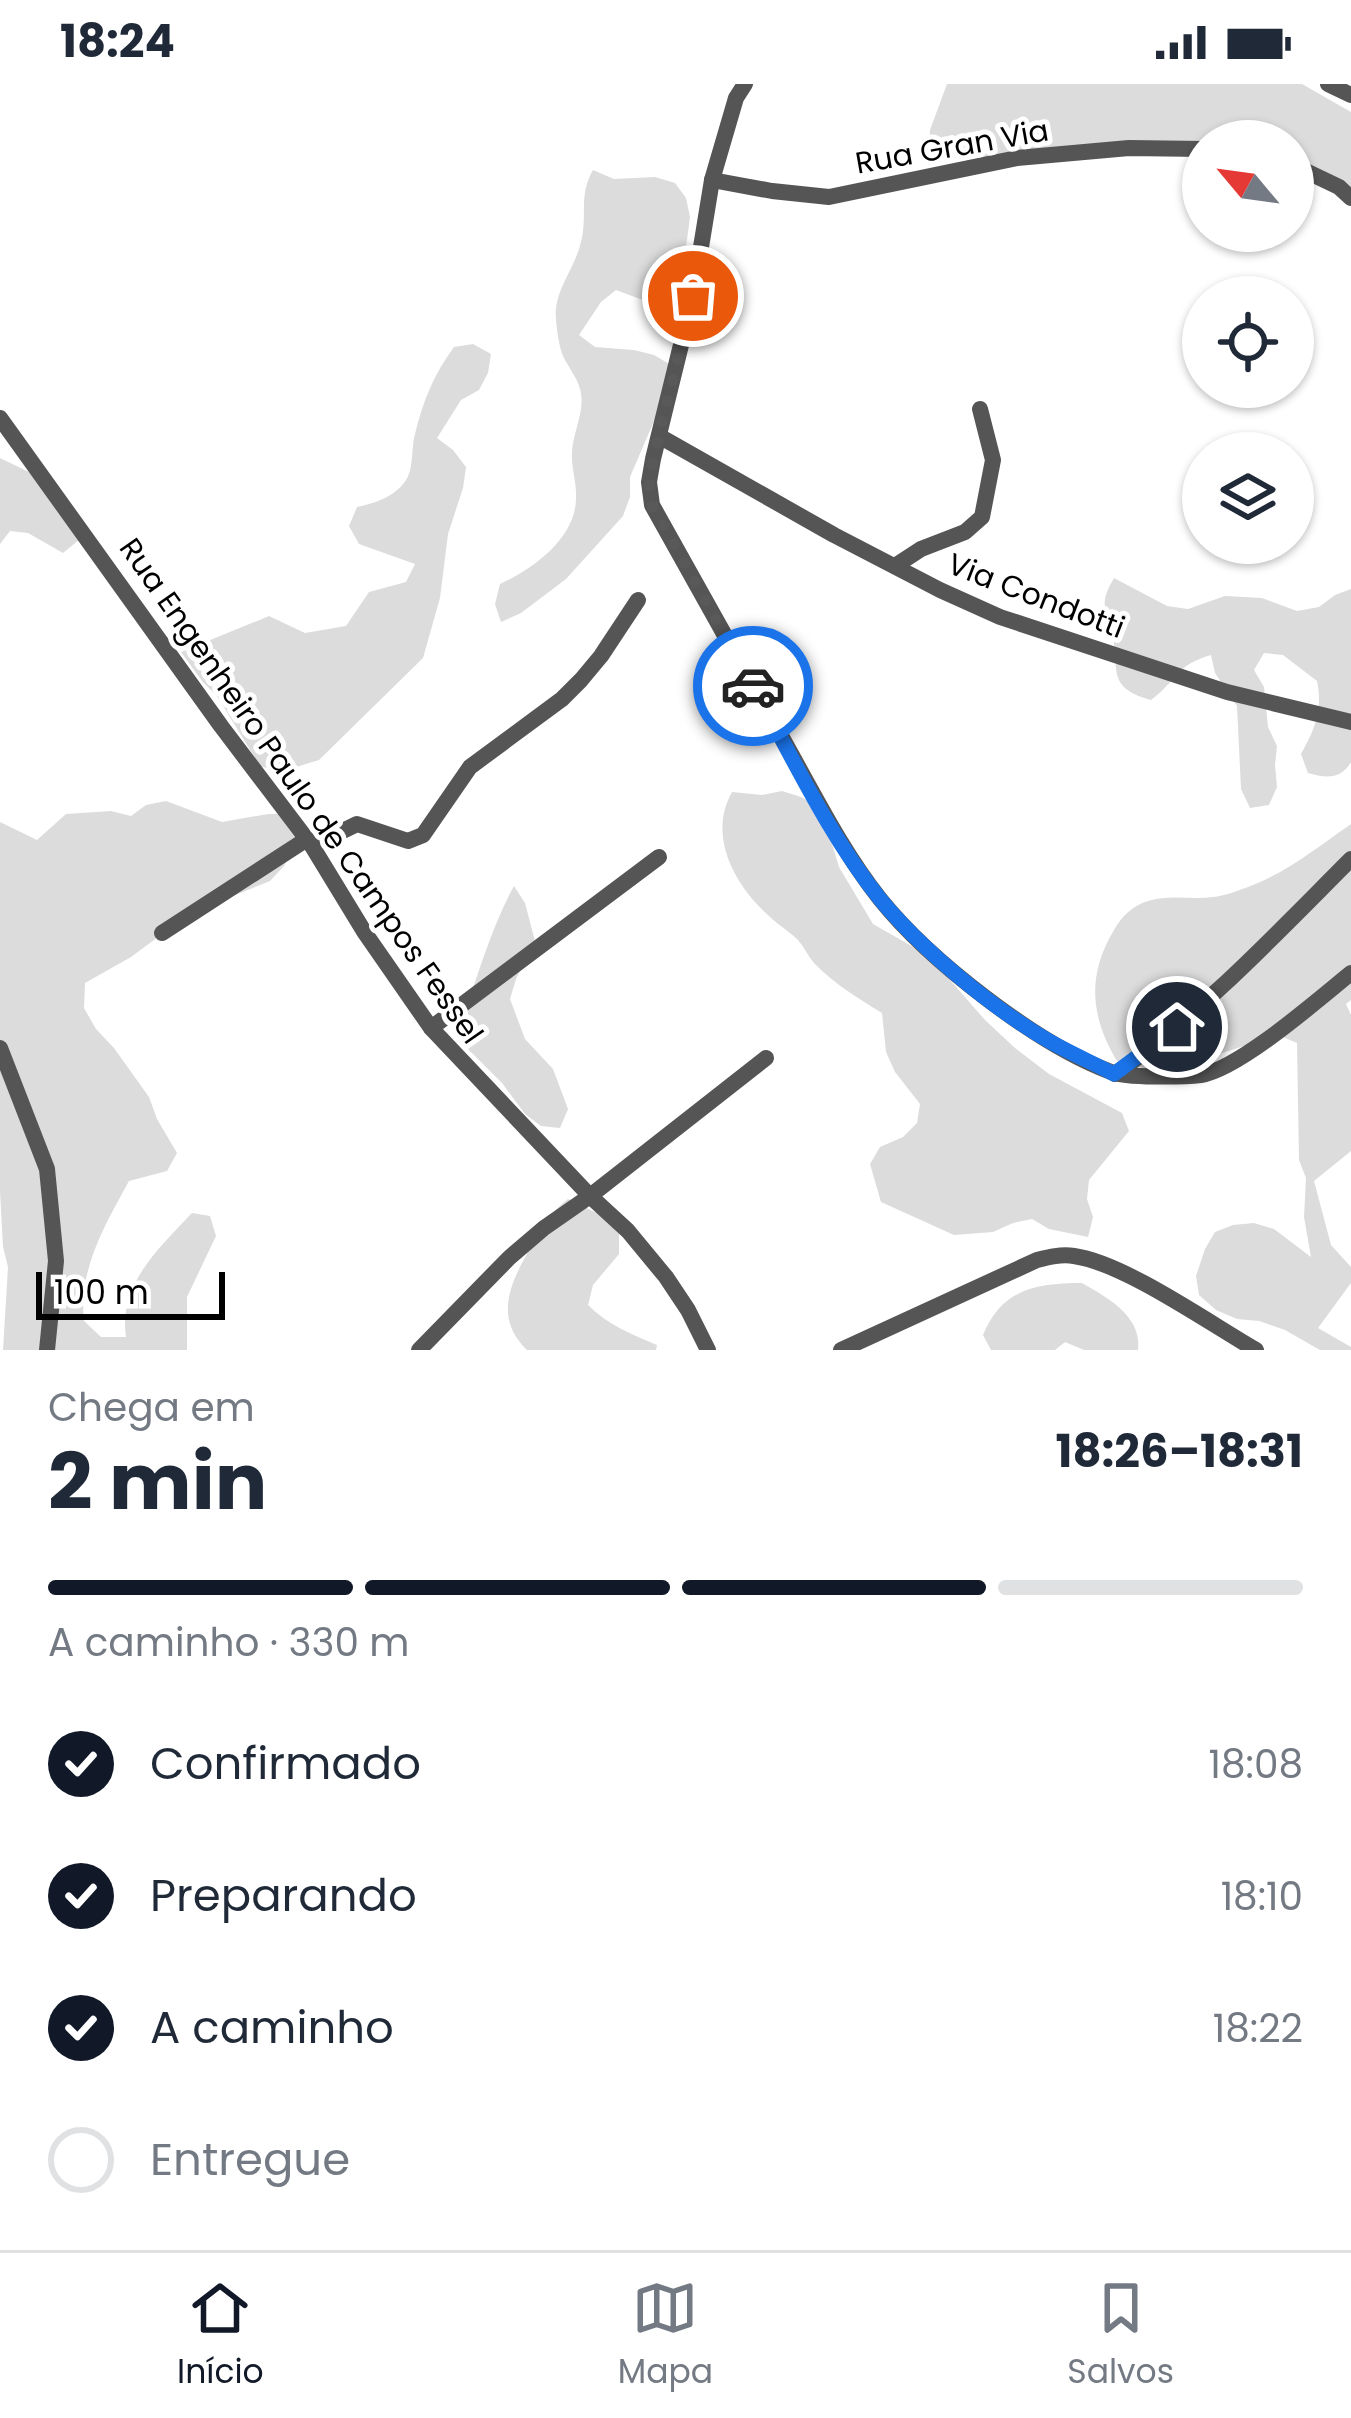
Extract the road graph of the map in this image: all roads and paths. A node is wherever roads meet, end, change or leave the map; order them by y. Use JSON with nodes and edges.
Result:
{"nodes":[{"id":1,"x":745,"y":84,"type":"edge"},
{"id":2,"x":1328,"y":84,"type":"edge"},
{"id":3,"x":1351,"y":95,"type":"edge"},
{"id":4,"x":1182,"y":148,"type":"edge"},
{"id":5,"x":1314,"y":175,"type":"edge"},
{"id":6,"x":712,"y":180,"type":"junction"},
{"id":7,"x":1351,"y":198,"type":"edge"},
{"id":8,"x":980,"y":409,"type":"dead end"},
{"id":9,"x":0,"y":418,"type":"edge"},
{"id":10,"x":659,"y":436,"type":"junction"},
{"id":11,"x":895,"y":566,"type":"junction"},
{"id":12,"x":638,"y":600,"type":"dead end"},
{"id":13,"x":1351,"y":722,"type":"edge"},
{"id":14,"x":310,"y":843,"type":"junction"},
{"id":15,"x":659,"y":857,"type":"dead end"},
{"id":16,"x":1351,"y":859,"type":"edge"},
{"id":17,"x":162,"y":933,"type":"dead end"},
{"id":18,"x":1351,"y":974,"type":"edge"},
{"id":19,"x":430,"y":1028,"type":"junction"},
{"id":20,"x":0,"y":1048,"type":"edge"},
{"id":21,"x":766,"y":1058,"type":"dead end"},
{"id":22,"x":1114,"y":1074,"type":"junction"},
{"id":23,"x":590,"y":1196,"type":"junction"},
{"id":24,"x":47,"y":1350,"type":"edge"},
{"id":25,"x":419,"y":1350,"type":"edge"},
{"id":26,"x":708,"y":1350,"type":"edge"},
{"id":27,"x":841,"y":1350,"type":"edge"},
{"id":28,"x":1256,"y":1350,"type":"edge"}],
"edges":[{"from":1,"to":6,"type":"street"},
{"from":2,"to":3,"type":"street"},
{"from":4,"to":6,"type":"street","name":"Rua Gran Via"},
{"from":5,"to":7,"type":"street"},
{"from":6,"to":10,"type":"street"},
{"from":8,"to":11,"type":"street"},
{"from":9,"to":14,"type":"street","name":"Rua Engenheiro Paulo de Campos Fessel"},
{"from":10,"to":11,"type":"street","name":"Via Condotti"},
{"from":10,"to":22,"type":"street"},
{"from":11,"to":13,"type":"street","name":"Via Condotti"},
{"from":12,"to":14,"type":"street"},
{"from":14,"to":17,"type":"street"},
{"from":14,"to":19,"type":"street","name":"Rua Engenheiro Paulo de Campos Fessel"},
{"from":15,"to":19,"type":"street"},
{"from":16,"to":22,"type":"street"},
{"from":18,"to":22,"type":"street"},
{"from":19,"to":23,"type":"street","name":"Rua Engenheiro Paulo de Campos Fessel"},
{"from":20,"to":24,"type":"street"},
{"from":21,"to":23,"type":"street"},
{"from":23,"to":25,"type":"street"},
{"from":23,"to":26,"type":"street","name":"Rua Engenheiro Paulo de Campos Fessel"},
{"from":27,"to":28,"type":"street"}]}
